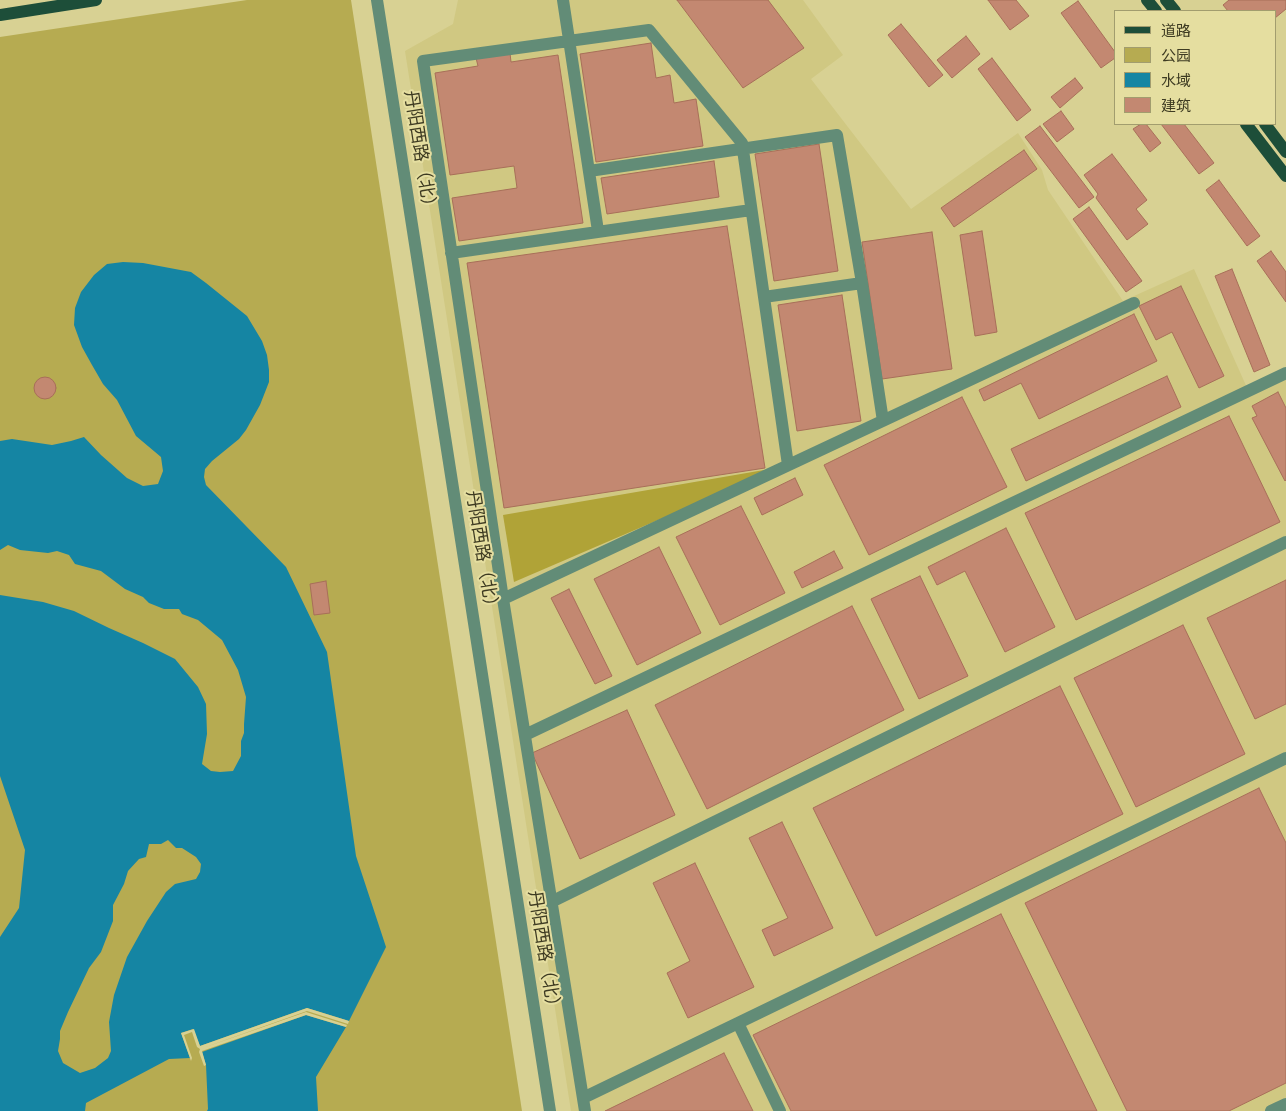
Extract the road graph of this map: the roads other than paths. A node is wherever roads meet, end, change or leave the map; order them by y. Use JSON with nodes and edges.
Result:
{"nodes":[{"id":1,"x":96,"y":0,"type":"edge"},
{"id":2,"x":377,"y":0,"type":"edge"},
{"id":3,"x":563,"y":0,"type":"edge"},
{"id":4,"x":1147,"y":0,"type":"edge"},
{"id":5,"x":1166,"y":0,"type":"edge"},
{"id":6,"x":1155,"y":10,"type":"edge"},
{"id":7,"x":1174,"y":10,"type":"edge"},
{"id":8,"x":0,"y":15,"type":"edge"},
{"id":9,"x":569,"y":41,"type":"junction"},
{"id":10,"x":1247,"y":125,"type":"edge"},
{"id":11,"x":1265,"y":125,"type":"edge"},
{"id":12,"x":743,"y":149,"type":"junction"},
{"id":13,"x":1286,"y":152,"type":"edge"},
{"id":14,"x":589,"y":171,"type":"junction"},
{"id":15,"x":1286,"y":176,"type":"edge"},
{"id":16,"x":751,"y":210,"type":"junction"},
{"id":17,"x":598,"y":231,"type":"junction"},
{"id":18,"x":451,"y":253,"type":"junction"},
{"id":19,"x":862,"y":283,"type":"junction"},
{"id":20,"x":764,"y":297,"type":"junction"},
{"id":21,"x":1134,"y":303,"type":"dead end"},
{"id":22,"x":1286,"y":373,"type":"edge"},
{"id":23,"x":883,"y":420,"type":"junction"},
{"id":24,"x":788,"y":465,"type":"junction"},
{"id":25,"x":1286,"y":542,"type":"edge"},
{"id":26,"x":503,"y":599,"type":"junction"},
{"id":27,"x":525,"y":735,"type":"junction"},
{"id":28,"x":1286,"y":758,"type":"edge"},
{"id":29,"x":552,"y":902,"type":"junction"},
{"id":30,"x":738,"y":1023,"type":"junction"},
{"id":31,"x":1286,"y":1104,"type":"edge"},
{"id":32,"x":584,"y":1105,"type":"edge"},
{"id":33,"x":550,"y":1111,"type":"edge"},
{"id":34,"x":780,"y":1111,"type":"edge"},
{"id":35,"x":1272,"y":1111,"type":"edge"}],
"edges":[{"from":1,"to":8,"type":"main road"},
{"from":2,"to":33,"type":"street","name":"丹阳西路（北）"},
{"from":3,"to":9,"type":"street"},
{"from":4,"to":6,"type":"main road"},
{"from":5,"to":7,"type":"main road"},
{"from":9,"to":12,"type":"street"},
{"from":9,"to":14,"type":"street"},
{"from":9,"to":18,"type":"street"},
{"from":10,"to":15,"type":"main road"},
{"from":11,"to":13,"type":"main road"},
{"from":12,"to":14,"type":"street"},
{"from":12,"to":16,"type":"street"},
{"from":12,"to":19,"type":"street"},
{"from":14,"to":17,"type":"street"},
{"from":16,"to":17,"type":"street"},
{"from":16,"to":20,"type":"street"},
{"from":17,"to":18,"type":"street"},
{"from":18,"to":26,"type":"street"},
{"from":19,"to":20,"type":"street"},
{"from":19,"to":23,"type":"street"},
{"from":20,"to":24,"type":"street"},
{"from":21,"to":23,"type":"street"},
{"from":22,"to":27,"type":"street"},
{"from":23,"to":24,"type":"street"},
{"from":24,"to":26,"type":"street"},
{"from":25,"to":29,"type":"street"},
{"from":26,"to":27,"type":"street"},
{"from":27,"to":29,"type":"street"},
{"from":28,"to":30,"type":"street"},
{"from":29,"to":32,"type":"street"},
{"from":30,"to":32,"type":"street"},
{"from":30,"to":34,"type":"street"},
{"from":31,"to":35,"type":"street"}]}
